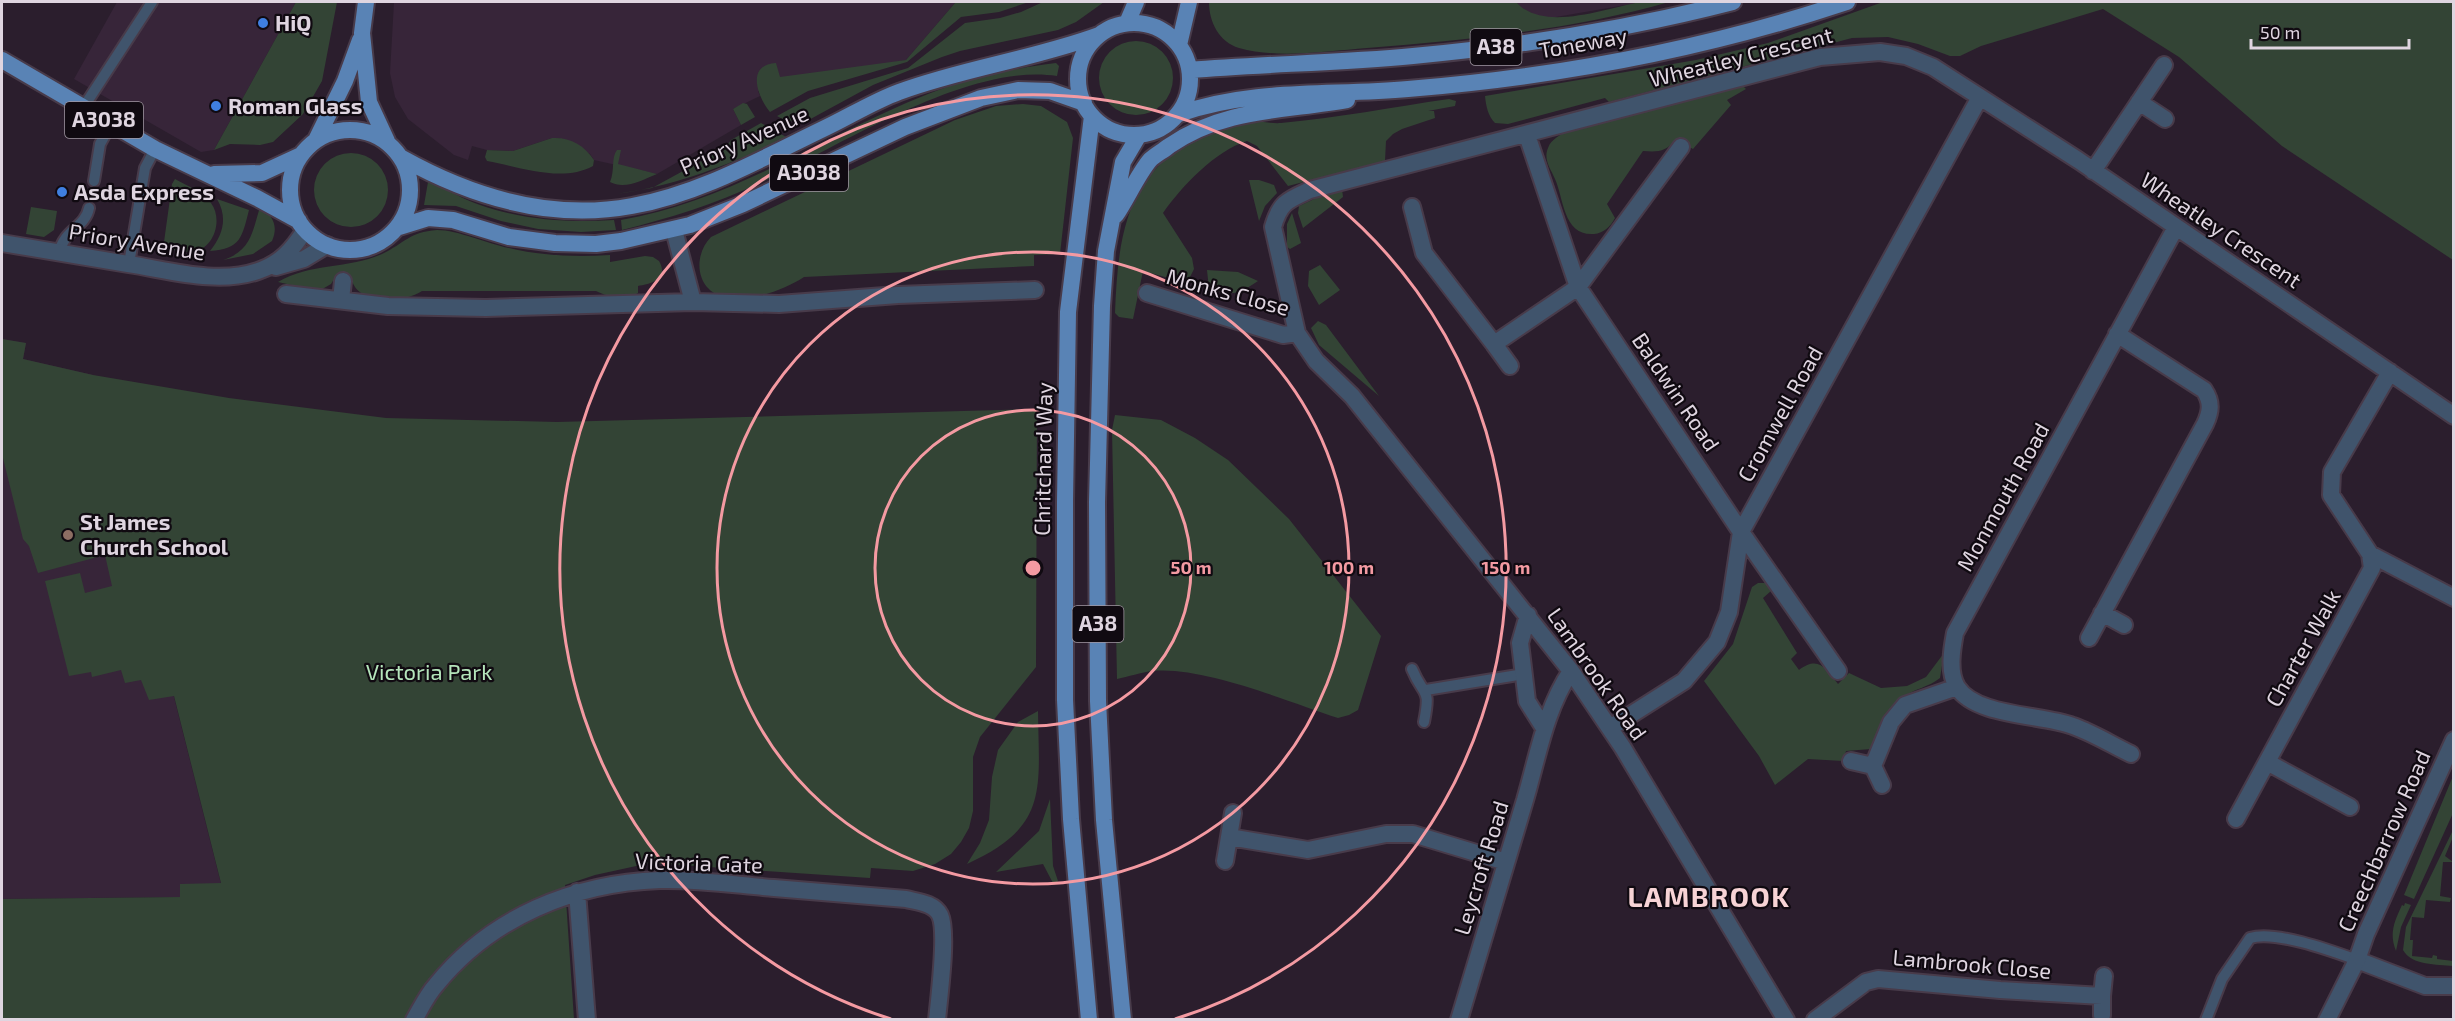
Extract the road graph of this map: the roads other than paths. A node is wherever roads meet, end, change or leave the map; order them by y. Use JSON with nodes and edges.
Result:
{"nodes":[{"id":1,"x":152,"y":2,"type":"edge"},
{"id":2,"x":366,"y":2,"type":"edge"},
{"id":3,"x":1136,"y":2,"type":"edge"},
{"id":4,"x":1189,"y":2,"type":"edge"},
{"id":5,"x":1733,"y":2,"type":"edge"},
{"id":6,"x":1847,"y":2,"type":"edge"},
{"id":7,"x":1127,"y":23,"type":"junction"},
{"id":8,"x":362,"y":33,"type":"junction"},
{"id":9,"x":1100,"y":35,"type":"junction"},
{"id":10,"x":1179,"y":45,"type":"junction"},
{"id":11,"x":2,"y":60,"type":"edge"},
{"id":12,"x":2164,"y":65,"type":"dead end"},
{"id":13,"x":1190,"y":70,"type":"junction"},
{"id":14,"x":1407,"y":89,"type":"junction"},
{"id":15,"x":1980,"y":97,"type":"junction"},
{"id":16,"x":2139,"y":102,"type":"junction"},
{"id":17,"x":83,"y":108,"type":"junction"},
{"id":18,"x":1088,"y":110,"type":"junction"},
{"id":19,"x":1179,"y":114,"type":"junction"},
{"id":20,"x":2165,"y":119,"type":"dead end"},
{"id":21,"x":111,"y":124,"type":"junction"},
{"id":22,"x":1139,"y":135,"type":"junction"},
{"id":23,"x":1527,"y":135,"type":"junction"},
{"id":24,"x":316,"y":140,"type":"junction"},
{"id":25,"x":387,"y":141,"type":"junction"},
{"id":26,"x":1681,"y":147,"type":"dead end"},
{"id":27,"x":155,"y":149,"type":"junction"},
{"id":28,"x":301,"y":155,"type":"junction"},
{"id":29,"x":402,"y":158,"type":"junction"},
{"id":30,"x":2093,"y":171,"type":"junction"},
{"id":31,"x":210,"y":174,"type":"junction"},
{"id":32,"x":98,"y":177,"type":"dead end"},
{"id":33,"x":132,"y":180,"type":"dead end"},
{"id":34,"x":143,"y":182,"type":"junction"},
{"id":35,"x":1412,"y":207,"type":"dead end"},
{"id":36,"x":92,"y":214,"type":"dead end"},
{"id":37,"x":302,"y":226,"type":"junction"},
{"id":38,"x":399,"y":227,"type":"junction"},
{"id":39,"x":1109,"y":227,"type":"junction"},
{"id":40,"x":2176,"y":227,"type":"junction"},
{"id":41,"x":674,"y":230,"type":"junction"},
{"id":42,"x":2,"y":243,"type":"edge"},
{"id":43,"x":327,"y":246,"type":"junction"},
{"id":44,"x":59,"y":252,"type":"junction"},
{"id":45,"x":129,"y":264,"type":"junction"},
{"id":46,"x":266,"y":269,"type":"junction"},
{"id":47,"x":343,"y":281,"type":"dead end"},
{"id":48,"x":1287,"y":286,"type":"joint"},
{"id":49,"x":1578,"y":287,"type":"junction"},
{"id":50,"x":1035,"y":290,"type":"dead end"},
{"id":51,"x":1147,"y":293,"type":"dead end"},
{"id":52,"x":286,"y":294,"type":"dead end"},
{"id":53,"x":341,"y":300,"type":"junction"},
{"id":54,"x":693,"y":302,"type":"junction"},
{"id":55,"x":1298,"y":333,"type":"junction"},
{"id":56,"x":2117,"y":334,"type":"junction"},
{"id":57,"x":1494,"y":344,"type":"junction"},
{"id":58,"x":1510,"y":366,"type":"dead end"},
{"id":59,"x":2390,"y":372,"type":"junction"},
{"id":60,"x":2454,"y":416,"type":"edge"},
{"id":61,"x":1741,"y":532,"type":"junction"},
{"id":62,"x":2370,"y":554,"type":"junction"},
{"id":63,"x":2454,"y":598,"type":"edge"},
{"id":64,"x":2102,"y":613,"type":"junction"},
{"id":65,"x":1528,"y":615,"type":"junction"},
{"id":66,"x":2124,"y":625,"type":"dead end"},
{"id":67,"x":2089,"y":638,"type":"dead end"},
{"id":68,"x":1412,"y":669,"type":"dead end"},
{"id":69,"x":1570,"y":671,"type":"junction"},
{"id":70,"x":1838,"y":671,"type":"dead end"},
{"id":71,"x":1524,"y":674,"type":"junction"},
{"id":72,"x":1957,"y":687,"type":"junction"},
{"id":73,"x":1426,"y":690,"type":"junction"},
{"id":74,"x":1424,"y":722,"type":"dead end"},
{"id":75,"x":1544,"y":728,"type":"junction"},
{"id":76,"x":1610,"y":729,"type":"junction"},
{"id":77,"x":2454,"y":740,"type":"edge"},
{"id":78,"x":2131,"y":754,"type":"dead end"},
{"id":79,"x":1851,"y":760,"type":"dead end"},
{"id":80,"x":2267,"y":762,"type":"junction"},
{"id":81,"x":1873,"y":766,"type":"junction"},
{"id":82,"x":1882,"y":785,"type":"dead end"},
{"id":83,"x":2350,"y":807,"type":"dead end"},
{"id":84,"x":1233,"y":813,"type":"dead end"},
{"id":85,"x":2236,"y":819,"type":"dead end"},
{"id":86,"x":1229,"y":837,"type":"junction"},
{"id":87,"x":1225,"y":861,"type":"dead end"},
{"id":88,"x":1506,"y":862,"type":"junction"},
{"id":89,"x":577,"y":892,"type":"junction"},
{"id":90,"x":2357,"y":960,"type":"junction"},
{"id":91,"x":2104,"y":976,"type":"dead end"},
{"id":92,"x":2454,"y":986,"type":"edge"},
{"id":93,"x":2102,"y":996,"type":"junction"},
{"id":94,"x":2102,"y":1015,"type":"dead end"},
{"id":95,"x":414,"y":1020,"type":"edge"},
{"id":96,"x":587,"y":1020,"type":"edge"},
{"id":97,"x":938,"y":1020,"type":"edge"},
{"id":98,"x":1089,"y":1020,"type":"edge"},
{"id":99,"x":1123,"y":1020,"type":"edge"},
{"id":100,"x":1459,"y":1020,"type":"edge"},
{"id":101,"x":1786,"y":1020,"type":"edge"},
{"id":102,"x":1815,"y":1020,"type":"edge"},
{"id":103,"x":2206,"y":1020,"type":"edge"},
{"id":104,"x":2327,"y":1020,"type":"edge"}],
"edges":[{"from":1,"to":17,"type":"lane"},
{"from":2,"to":8,"type":"main road"},
{"from":3,"to":7,"type":"main road"},
{"from":4,"to":10,"type":"main road"},
{"from":5,"to":13,"type":"main road","name":"Toneway","number":"A38"},
{"from":6,"to":14,"type":"main road","name":"Toneway","number":"A38"},
{"from":7,"to":9,"type":"main road","number":"A38"},
{"from":7,"to":10,"type":"main road"},
{"from":8,"to":24,"type":"main road"},
{"from":8,"to":25,"type":"main road"},
{"from":9,"to":18,"type":"main road","number":"A38"},
{"from":9,"to":29,"type":"main road","name":"Priory Avenue","number":"A3038"},
{"from":10,"to":13,"type":"main road"},
{"from":11,"to":17,"type":"main road","number":"A3038"},
{"from":12,"to":16,"type":"street"},
{"from":13,"to":19,"type":"main road"},
{"from":14,"to":19,"type":"main road","name":"Toneway","number":"A38"},
{"from":14,"to":39,"type":"main road"},
{"from":15,"to":23,"type":"street","name":"Wheatley Crescent"},
{"from":15,"to":30,"type":"street","name":"Wheatley Crescent"},
{"from":15,"to":61,"type":"street","name":"Cromwell Road"},
{"from":16,"to":20,"type":"street"},
{"from":16,"to":30,"type":"street"},
{"from":17,"to":21,"type":"main road","number":"A3038"},
{"from":18,"to":22,"type":"main road"},
{"from":18,"to":41,"type":"main road","number":"A3038"},
{"from":18,"to":98,"type":"main road","name":"Chritchard Way","number":"A38"},
{"from":19,"to":22,"type":"main road","number":"A38"},
{"from":21,"to":27,"type":"main road","number":"A3038"},
{"from":21,"to":32,"type":"lane"},
{"from":22,"to":39,"type":"main road","number":"A38"},
{"from":23,"to":48,"type":"street","name":"Wheatley Crescent"},
{"from":23,"to":49,"type":"street","name":"Baldwin Road"},
{"from":24,"to":25,"type":"main road","number":"A3038"},
{"from":24,"to":28,"type":"main road","number":"A3038"},
{"from":25,"to":29,"type":"main road","number":"A3038"},
{"from":26,"to":49,"type":"street"},
{"from":27,"to":31,"type":"main road","number":"A3038"},
{"from":27,"to":34,"type":"lane"},
{"from":28,"to":31,"type":"main road","number":"A3038"},
{"from":28,"to":37,"type":"main road","number":"A3038"},
{"from":29,"to":38,"type":"main road","number":"A3038"},
{"from":30,"to":40,"type":"street","name":"Wheatley Crescent"},
{"from":31,"to":37,"type":"main road","number":"A3038"},
{"from":33,"to":34,"type":"lane"},
{"from":34,"to":45,"type":"lane"},
{"from":35,"to":57,"type":"street"},
{"from":36,"to":44,"type":"lane"},
{"from":37,"to":43,"type":"main road","number":"A3038"},
{"from":37,"to":46,"type":"street","name":"Priory Avenue"},
{"from":38,"to":41,"type":"main road","number":"A3038"},
{"from":38,"to":43,"type":"main road","number":"A3038"},
{"from":39,"to":99,"type":"main road","number":"A38"},
{"from":40,"to":56,"type":"street","name":"Monmouth Road"},
{"from":40,"to":59,"type":"street","name":"Wheatley Crescent"},
{"from":41,"to":54,"type":"street"},
{"from":42,"to":44,"type":"street","name":"Priory Avenue"},
{"from":43,"to":46,"type":"street","name":"Priory Avenue"},
{"from":44,"to":45,"type":"street","name":"Priory Avenue"},
{"from":45,"to":46,"type":"street","name":"Priory Avenue"},
{"from":47,"to":53,"type":"street"},
{"from":48,"to":55,"type":"street","name":"Lambrook Road"},
{"from":49,"to":57,"type":"street"},
{"from":49,"to":61,"type":"street","name":"Baldwin Road"},
{"from":50,"to":54,"type":"street"},
{"from":51,"to":55,"type":"street","name":"Monks Close"},
{"from":52,"to":53,"type":"street"},
{"from":53,"to":54,"type":"street"},
{"from":55,"to":65,"type":"street","name":"Lambrook Road"},
{"from":56,"to":64,"type":"street"},
{"from":56,"to":72,"type":"street","name":"Monmouth Road"},
{"from":57,"to":58,"type":"street"},
{"from":59,"to":60,"type":"street","name":"Wheatley Crescent"},
{"from":59,"to":62,"type":"street"},
{"from":61,"to":70,"type":"street","name":"Baldwin Road"},
{"from":61,"to":76,"type":"street","name":"Cromwell Road"},
{"from":62,"to":63,"type":"street"},
{"from":62,"to":80,"type":"street","name":"Charter Walk"},
{"from":64,"to":66,"type":"street"},
{"from":64,"to":67,"type":"street"},
{"from":65,"to":69,"type":"street","name":"Lambrook Road"},
{"from":65,"to":71,"type":"street"},
{"from":68,"to":73,"type":"lane"},
{"from":69,"to":75,"type":"street","name":"Leycroft Road"},
{"from":69,"to":76,"type":"street","name":"Lambrook Road"},
{"from":71,"to":73,"type":"lane"},
{"from":71,"to":75,"type":"street"},
{"from":72,"to":78,"type":"street"},
{"from":72,"to":81,"type":"street"},
{"from":73,"to":74,"type":"lane"},
{"from":75,"to":88,"type":"street","name":"Leycroft Road"},
{"from":76,"to":101,"type":"street","name":"Lambrook Road"},
{"from":77,"to":90,"type":"street","name":"Creechbarrow Road"},
{"from":79,"to":81,"type":"street"},
{"from":80,"to":83,"type":"street"},
{"from":80,"to":85,"type":"street","name":"Charter Walk"},
{"from":81,"to":82,"type":"street"},
{"from":84,"to":86,"type":"street"},
{"from":86,"to":87,"type":"street"},
{"from":86,"to":88,"type":"street"},
{"from":88,"to":100,"type":"street","name":"Leycroft Road"},
{"from":89,"to":95,"type":"street","name":"Victoria Gate"},
{"from":89,"to":96,"type":"street"},
{"from":89,"to":97,"type":"street","name":"Victoria Gate"},
{"from":90,"to":92,"type":"street"},
{"from":90,"to":103,"type":"lane"},
{"from":90,"to":104,"type":"street","name":"Creechbarrow Road"},
{"from":91,"to":93,"type":"street"},
{"from":93,"to":94,"type":"street"},
{"from":93,"to":102,"type":"street","name":"Lambrook Close"}]}
